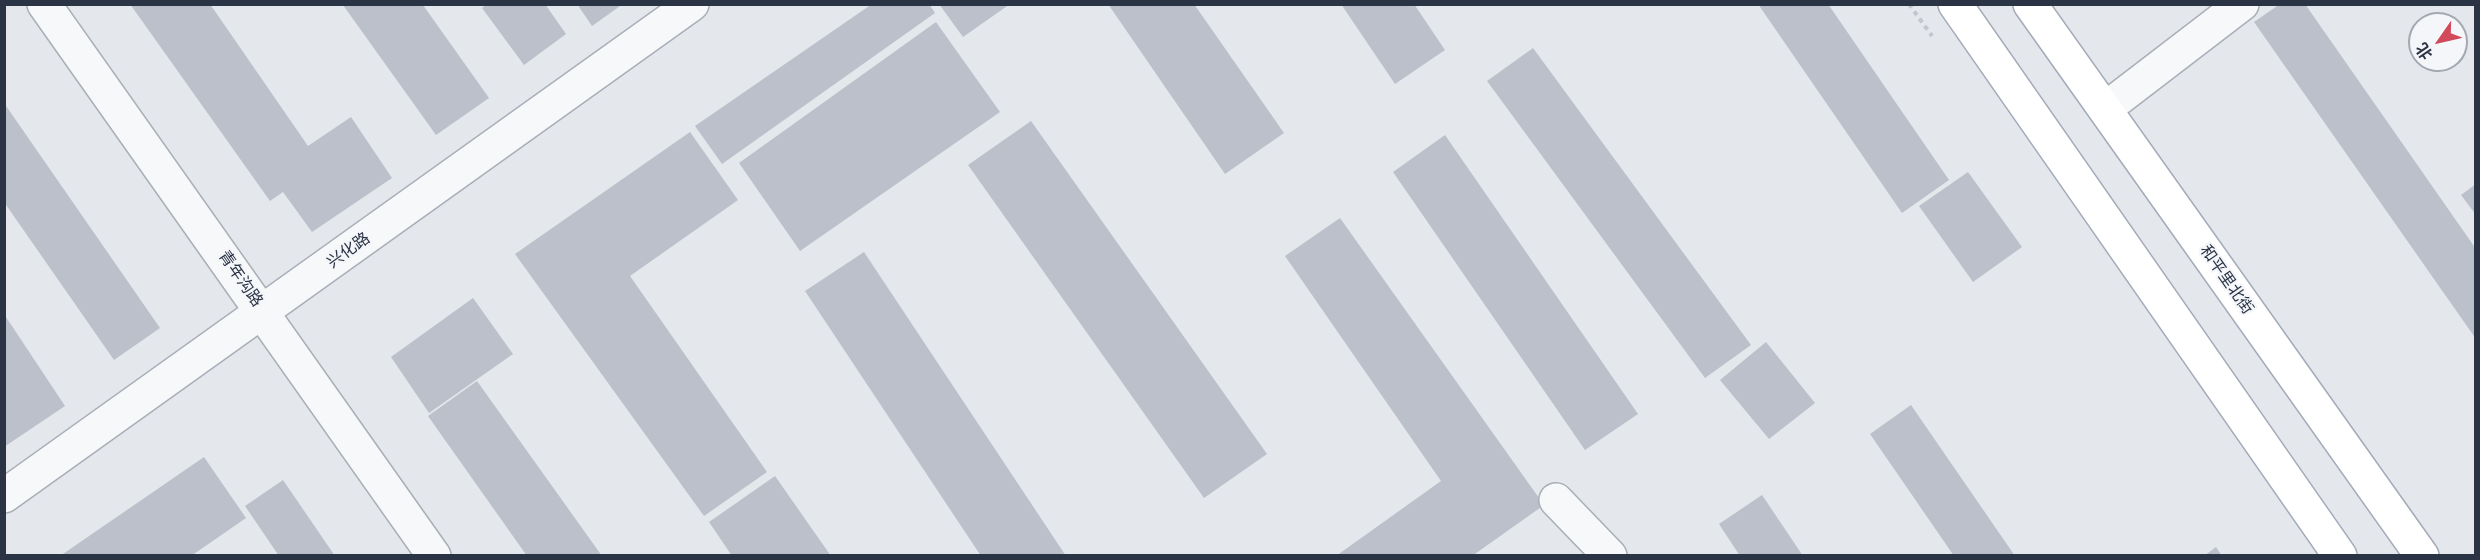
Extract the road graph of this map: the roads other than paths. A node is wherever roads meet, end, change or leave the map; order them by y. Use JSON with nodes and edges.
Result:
{"nodes":[{"id":1,"x":44,"y":4,"type":"edge"},
{"id":2,"x":692,"y":4,"type":"edge"},
{"id":3,"x":1955,"y":4,"type":"edge"},
{"id":4,"x":2030,"y":4,"type":"edge"},
{"id":5,"x":2242,"y":4,"type":"edge"},
{"id":6,"x":2105,"y":109,"type":"junction"},
{"id":7,"x":264,"y":313,"type":"junction"},
{"id":8,"x":4,"y":496,"type":"edge"},
{"id":9,"x":1556,"y":500,"type":"dead end"},
{"id":10,"x":434,"y":555,"type":"edge"},
{"id":11,"x":1610,"y":555,"type":"edge"},
{"id":12,"x":2340,"y":555,"type":"edge"},
{"id":13,"x":2422,"y":555,"type":"edge"}],
"edges":[{"from":1,"to":7,"type":"street","name":"青年沟路"},
{"from":2,"to":7,"type":"street","name":"兴化路"},
{"from":3,"to":12,"type":"main road"},
{"from":4,"to":6,"type":"main road","name":"和平里北街"},
{"from":5,"to":6,"type":"street"},
{"from":6,"to":13,"type":"main road","name":"和平里北街"},
{"from":7,"to":8,"type":"street","name":"兴化路"},
{"from":7,"to":10,"type":"street","name":"青年沟路"},
{"from":9,"to":11,"type":"street"}]}
